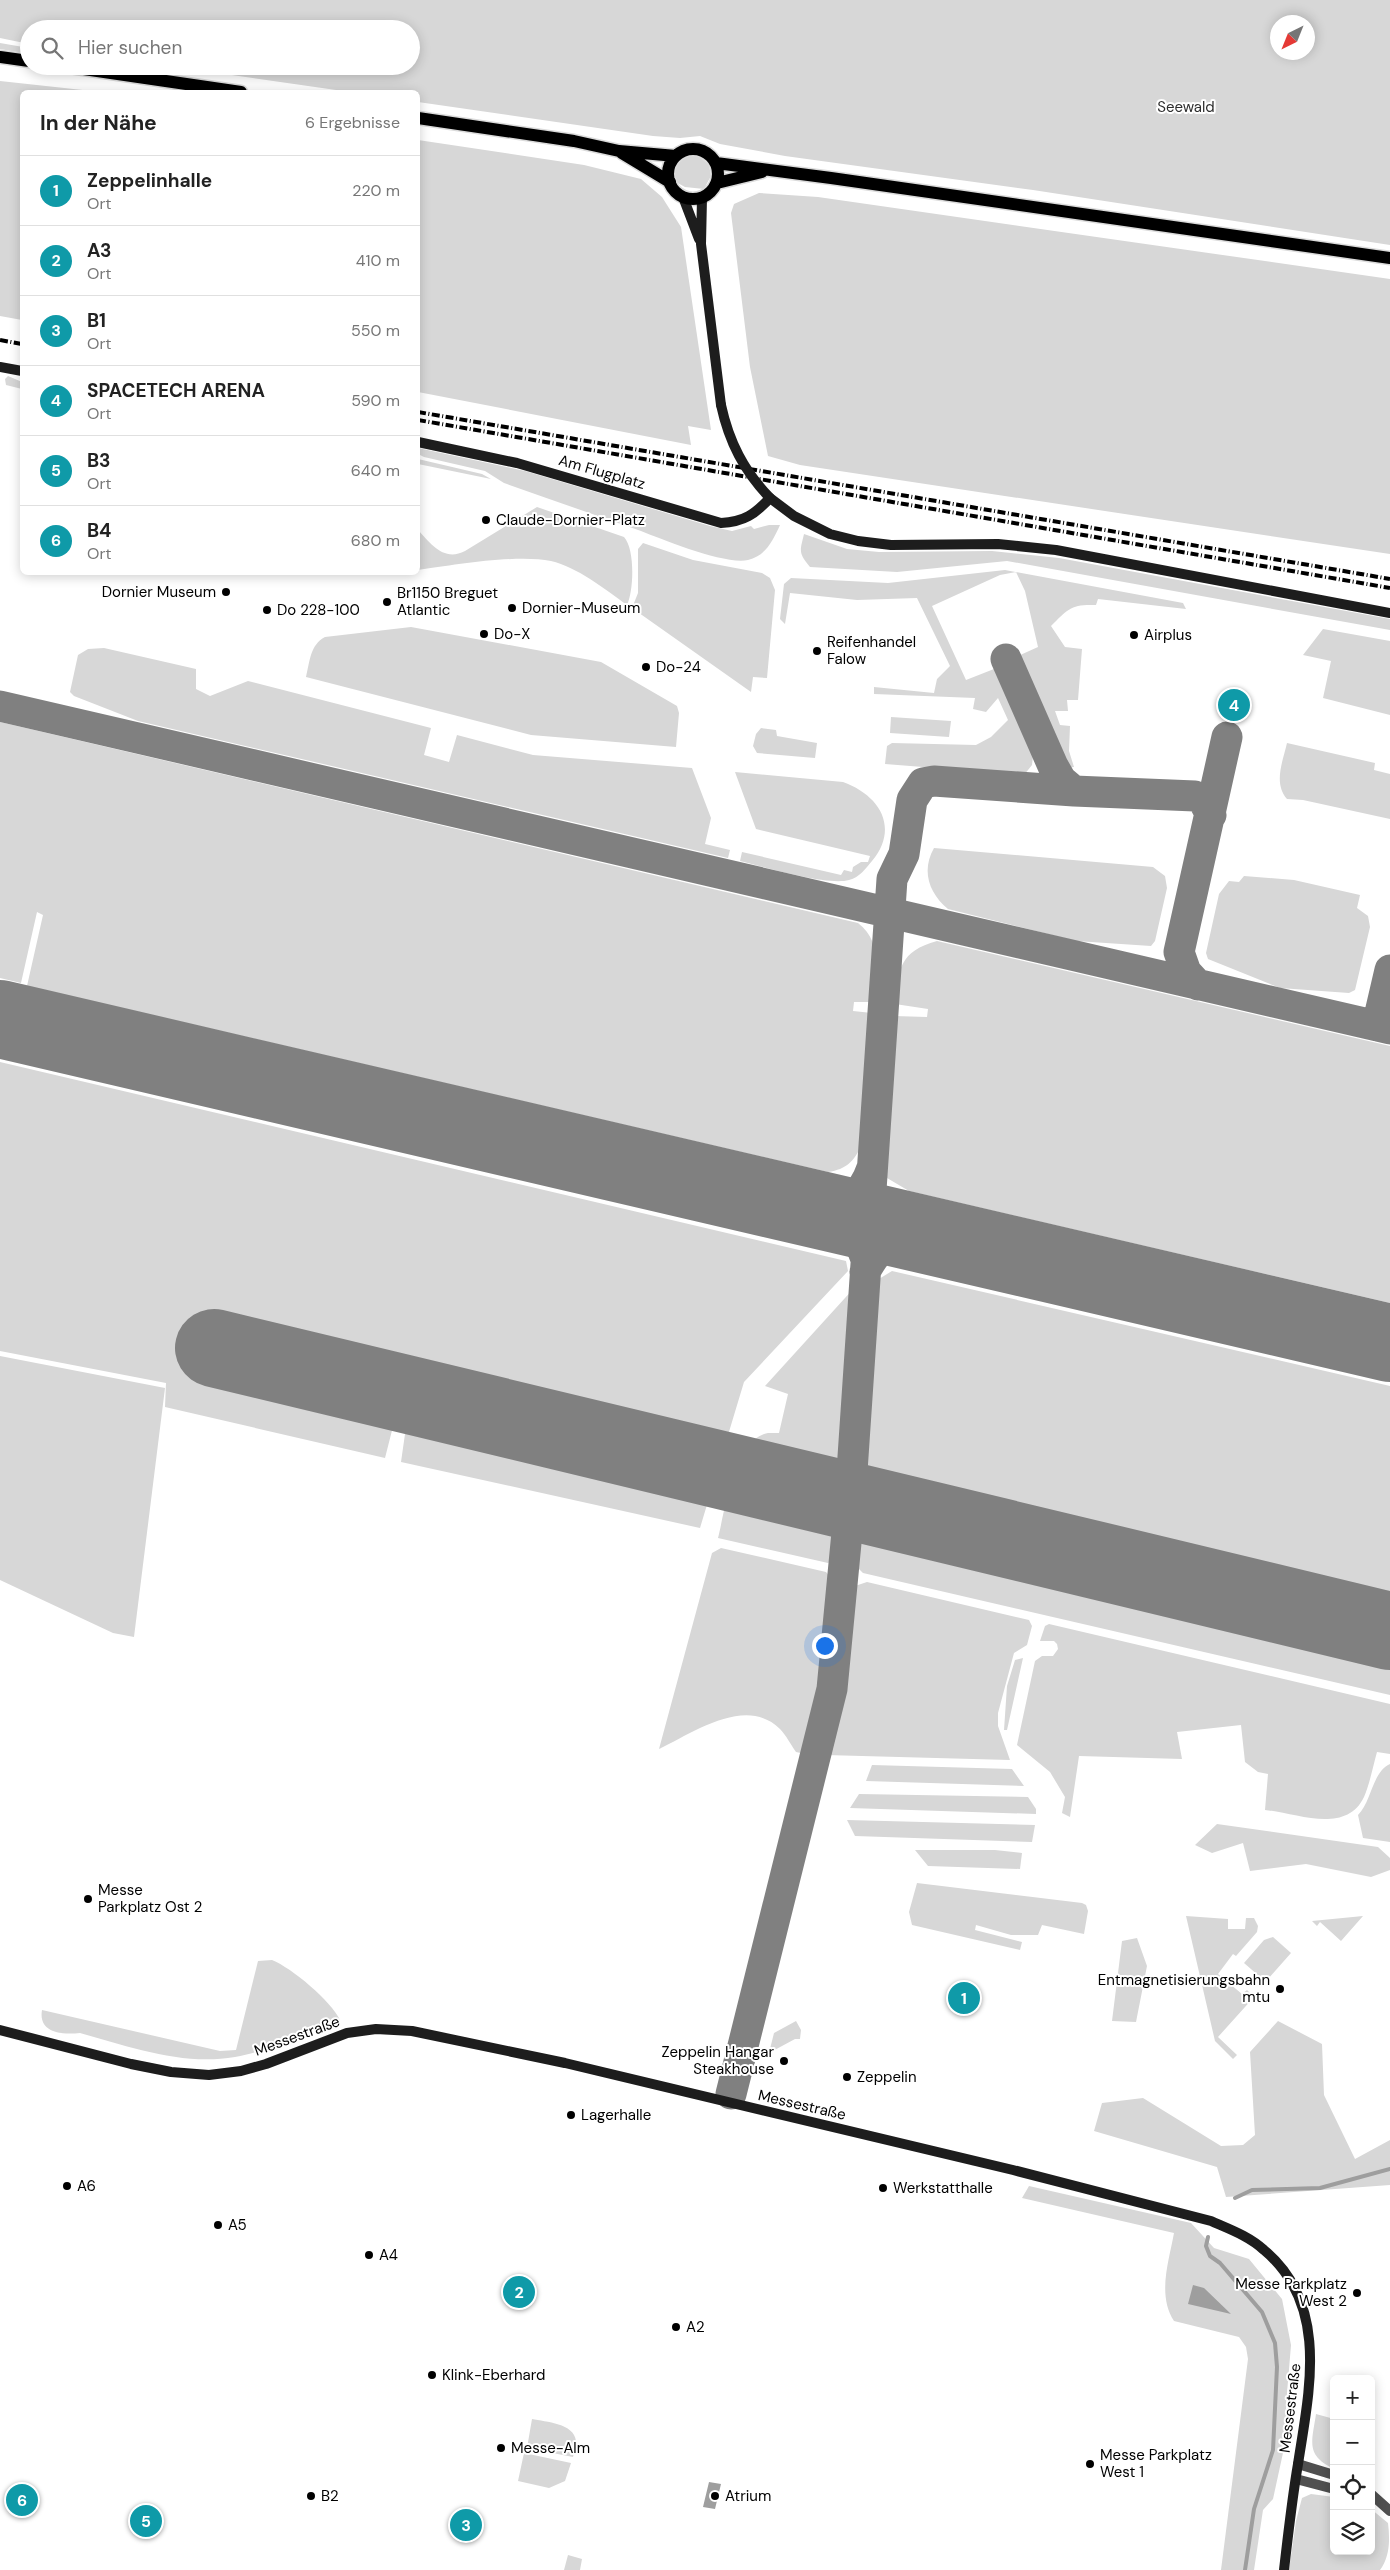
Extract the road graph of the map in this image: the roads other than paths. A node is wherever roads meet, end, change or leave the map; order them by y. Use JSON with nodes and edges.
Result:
{"nodes":[{"id":1,"x":0,"y":57,"type":"edge"},
{"id":2,"x":20,"y":60,"type":"edge"},
{"id":3,"x":125,"y":75,"type":"edge"},
{"id":4,"x":227,"y":90,"type":"edge"},
{"id":5,"x":420,"y":118,"type":"edge"},
{"id":6,"x":619,"y":151,"type":"junction"},
{"id":7,"x":676,"y":156,"type":"junction"},
{"id":8,"x":716,"y":164,"type":"junction"},
{"id":9,"x":769,"y":170,"type":"junction"},
{"id":10,"x":670,"y":182,"type":"junction"},
{"id":11,"x":717,"y":183,"type":"junction"},
{"id":12,"x":683,"y":197,"type":"junction"},
{"id":13,"x":702,"y":198,"type":"junction"},
{"id":14,"x":701,"y":244,"type":"junction"},
{"id":15,"x":1390,"y":258,"type":"edge"},
{"id":16,"x":0,"y":367,"type":"edge"},
{"id":17,"x":20,"y":371,"type":"edge"},
{"id":18,"x":420,"y":442,"type":"edge"},
{"id":19,"x":770,"y":498,"type":"junction"},
{"id":20,"x":1390,"y":613,"type":"edge"},
{"id":21,"x":0,"y":2030,"type":"edge"},
{"id":22,"x":1298,"y":2464,"type":"junction"},
{"id":23,"x":1330,"y":2475,"type":"edge"},
{"id":24,"x":1296,"y":2479,"type":"junction"},
{"id":25,"x":1330,"y":2487,"type":"edge"},
{"id":26,"x":1375,"y":2498,"type":"edge"},
{"id":27,"x":1390,"y":2511,"type":"edge"},
{"id":28,"x":1284,"y":2570,"type":"edge"}],
"edges":[{"from":1,"to":2,"type":"main road"},
{"from":3,"to":4,"type":"main road"},
{"from":5,"to":6,"type":"main road"},
{"from":6,"to":7,"type":"main road"},
{"from":6,"to":10,"type":"main road"},
{"from":7,"to":8,"type":"main road"},
{"from":7,"to":10,"type":"main road"},
{"from":8,"to":9,"type":"main road"},
{"from":8,"to":11,"type":"main road"},
{"from":9,"to":11,"type":"main road"},
{"from":9,"to":15,"type":"main road"},
{"from":10,"to":12,"type":"main road"},
{"from":11,"to":13,"type":"main road"},
{"from":12,"to":13,"type":"main road"},
{"from":12,"to":14,"type":"street"},
{"from":13,"to":14,"type":"street"},
{"from":14,"to":19,"type":"street","bridge":true},
{"from":16,"to":17,"type":"street"},
{"from":18,"to":19,"type":"street","name":"Am Flugplatz"},
{"from":19,"to":20,"type":"street"},
{"from":21,"to":22,"type":"street","name":"Messestraße"},
{"from":22,"to":23,"type":"street"},
{"from":22,"to":24,"type":"street","name":"Messestraße"},
{"from":24,"to":25,"type":"street"},
{"from":24,"to":28,"type":"street","name":"Messestraße"},
{"from":26,"to":27,"type":"street"}]}
